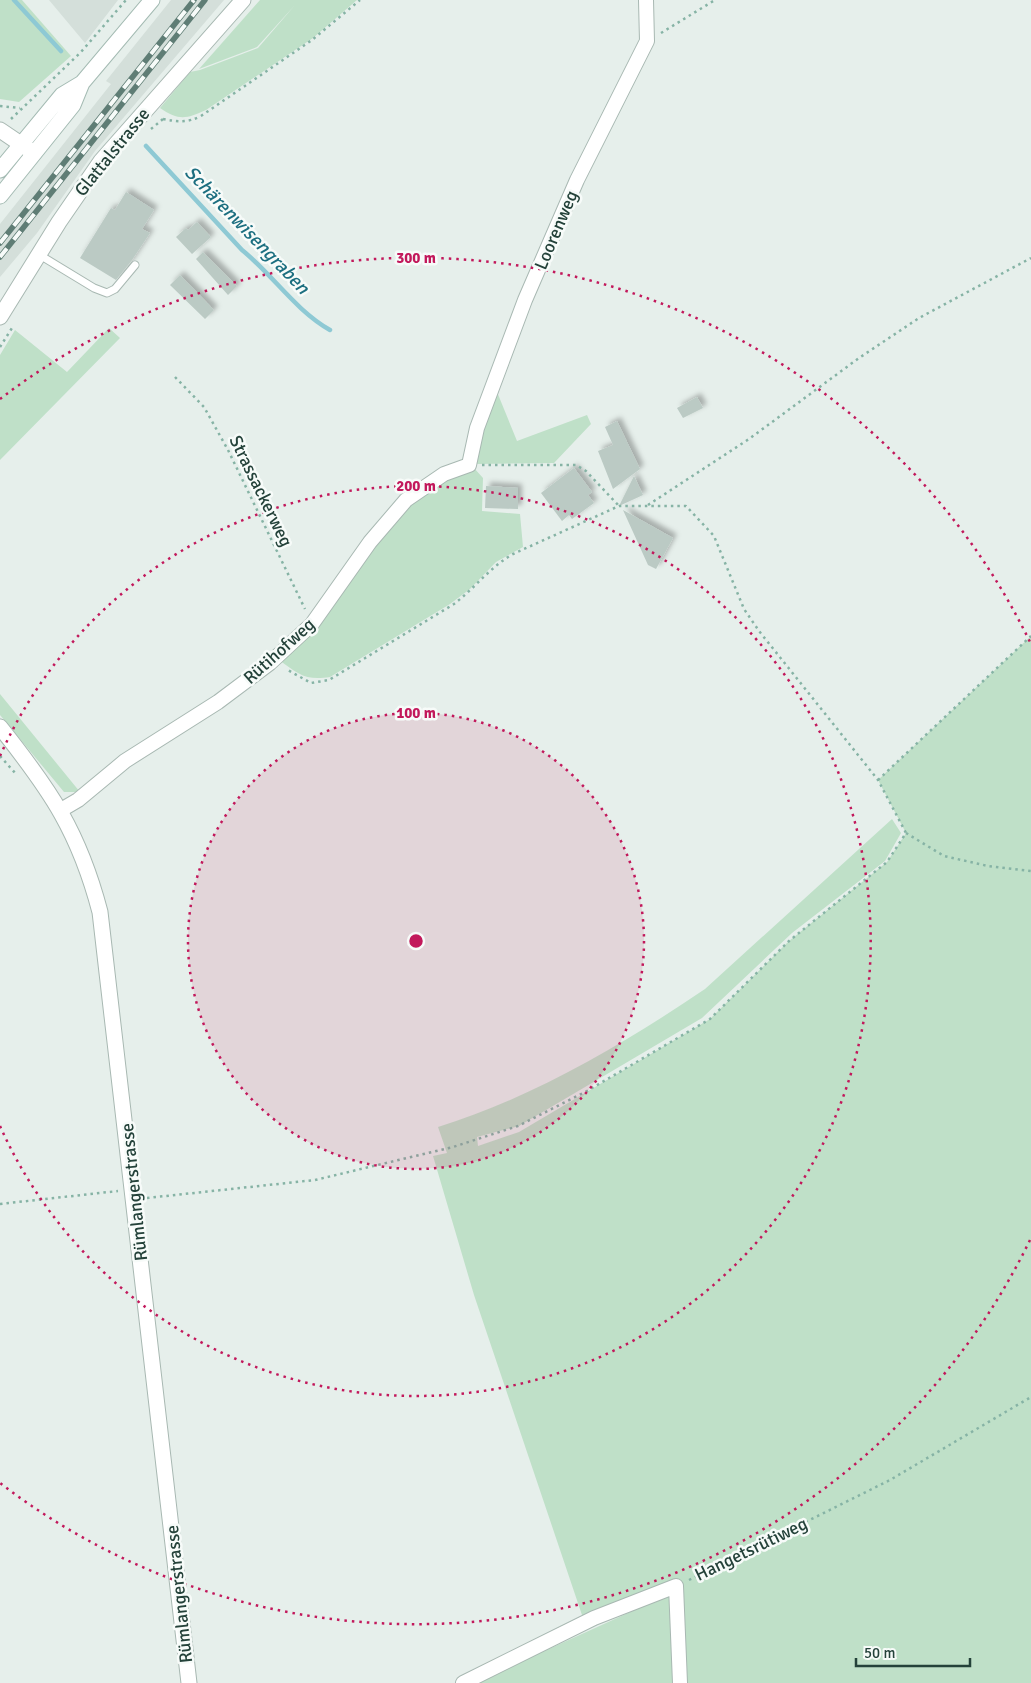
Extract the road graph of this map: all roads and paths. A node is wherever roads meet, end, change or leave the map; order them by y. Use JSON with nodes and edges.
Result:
{"nodes":[{"id":1,"x":126,"y":0,"type":"edge"},
{"id":2,"x":152,"y":0,"type":"edge"},
{"id":3,"x":243,"y":0,"type":"edge"},
{"id":4,"x":360,"y":0,"type":"edge"},
{"id":5,"x":646,"y":0,"type":"edge"},
{"id":6,"x":715,"y":0,"type":"edge"},
{"id":7,"x":647,"y":41,"type":"junction"},
{"id":8,"x":82,"y":83,"type":"junction"},
{"id":9,"x":0,"y":106,"type":"edge"},
{"id":10,"x":149,"y":106,"type":"junction"},
{"id":11,"x":20,"y":108,"type":"junction"},
{"id":12,"x":163,"y":119,"type":"junction"},
{"id":13,"x":1,"y":130,"type":"edge"},
{"id":14,"x":145,"y":135,"type":"dead end"},
{"id":15,"x":21,"y":143,"type":"junction"},
{"id":16,"x":34,"y":153,"type":"junction"},
{"id":17,"x":0,"y":170,"type":"edge"},
{"id":18,"x":0,"y":196,"type":"edge"},
{"id":19,"x":38,"y":254,"type":"junction"},
{"id":20,"x":1031,"y":258,"type":"edge"},
{"id":21,"x":135,"y":266,"type":"dead end"},
{"id":22,"x":0,"y":317,"type":"edge"},
{"id":23,"x":16,"y":321,"type":"dead end"},
{"id":24,"x":0,"y":347,"type":"edge"},
{"id":25,"x":175,"y":377,"type":"dead end"},
{"id":26,"x":469,"y":466,"type":"junction"},
{"id":27,"x":647,"y":505,"type":"junction"},
{"id":28,"x":619,"y":506,"type":"junction"},
{"id":29,"x":312,"y":624,"type":"junction"},
{"id":30,"x":1031,"y":636,"type":"edge"},
{"id":31,"x":270,"y":663,"type":"junction"},
{"id":32,"x":0,"y":727,"type":"edge"},
{"id":33,"x":0,"y":756,"type":"edge"},
{"id":34,"x":16,"y":775,"type":"dead end"},
{"id":35,"x":878,"y":780,"type":"junction"},
{"id":36,"x":61,"y":810,"type":"junction"},
{"id":37,"x":906,"y":833,"type":"junction"},
{"id":38,"x":1031,"y":871,"type":"edge"},
{"id":39,"x":128,"y":1200,"type":"junction"},
{"id":40,"x":0,"y":1204,"type":"edge"},
{"id":41,"x":1031,"y":1397,"type":"edge"},
{"id":42,"x":676,"y":1586,"type":"junction"},
{"id":43,"x":189,"y":1683,"type":"edge"},
{"id":44,"x":463,"y":1683,"type":"edge"},
{"id":45,"x":680,"y":1683,"type":"edge"}],
"edges":[{"from":1,"to":11,"type":"path"},
{"from":2,"to":8,"type":"street"},
{"from":3,"to":10,"type":"street","name":"Glattalstrasse"},
{"from":4,"to":12,"type":"path"},
{"from":5,"to":7,"type":"street","name":"Loorenweg"},
{"from":6,"to":7,"type":"path"},
{"from":7,"to":26,"type":"street","name":"Loorenweg"},
{"from":8,"to":15,"type":"street"},
{"from":8,"to":16,"type":"street"},
{"from":9,"to":11,"type":"path"},
{"from":10,"to":12,"type":"path"},
{"from":10,"to":19,"type":"street","name":"Glattalstrasse"},
{"from":11,"to":13,"type":"path"},
{"from":12,"to":14,"type":"path"},
{"from":13,"to":15,"type":"street"},
{"from":15,"to":16,"type":"street"},
{"from":15,"to":17,"type":"street"},
{"from":16,"to":18,"type":"street"},
{"from":19,"to":21,"type":"lane"},
{"from":19,"to":22,"type":"street","name":"Glattalstrasse"},
{"from":20,"to":27,"type":"path"},
{"from":23,"to":24,"type":"path"},
{"from":25,"to":29,"type":"path","name":"Strassackerweg"},
{"from":26,"to":28,"type":"path"},
{"from":26,"to":29,"type":"street","name":"Rütihofweg"},
{"from":27,"to":28,"type":"path"},
{"from":27,"to":35,"type":"path"},
{"from":28,"to":31,"type":"path"},
{"from":29,"to":31,"type":"street","name":"Rütihofweg"},
{"from":30,"to":35,"type":"path"},
{"from":31,"to":36,"type":"street","name":"Rütihofweg"},
{"from":32,"to":36,"type":"street","name":"Rümlangerstrasse"},
{"from":33,"to":34,"type":"path"},
{"from":35,"to":37,"type":"path"},
{"from":36,"to":39,"type":"street","name":"Rümlangerstrasse"},
{"from":37,"to":38,"type":"path"},
{"from":37,"to":39,"type":"path"},
{"from":39,"to":40,"type":"path"},
{"from":39,"to":43,"type":"street","name":"Rümlangerstrasse"},
{"from":41,"to":42,"type":"path","name":"Hangetsrütiweg"},
{"from":42,"to":44,"type":"street","name":"Hangetsrütiweg"},
{"from":42,"to":45,"type":"street"}]}
